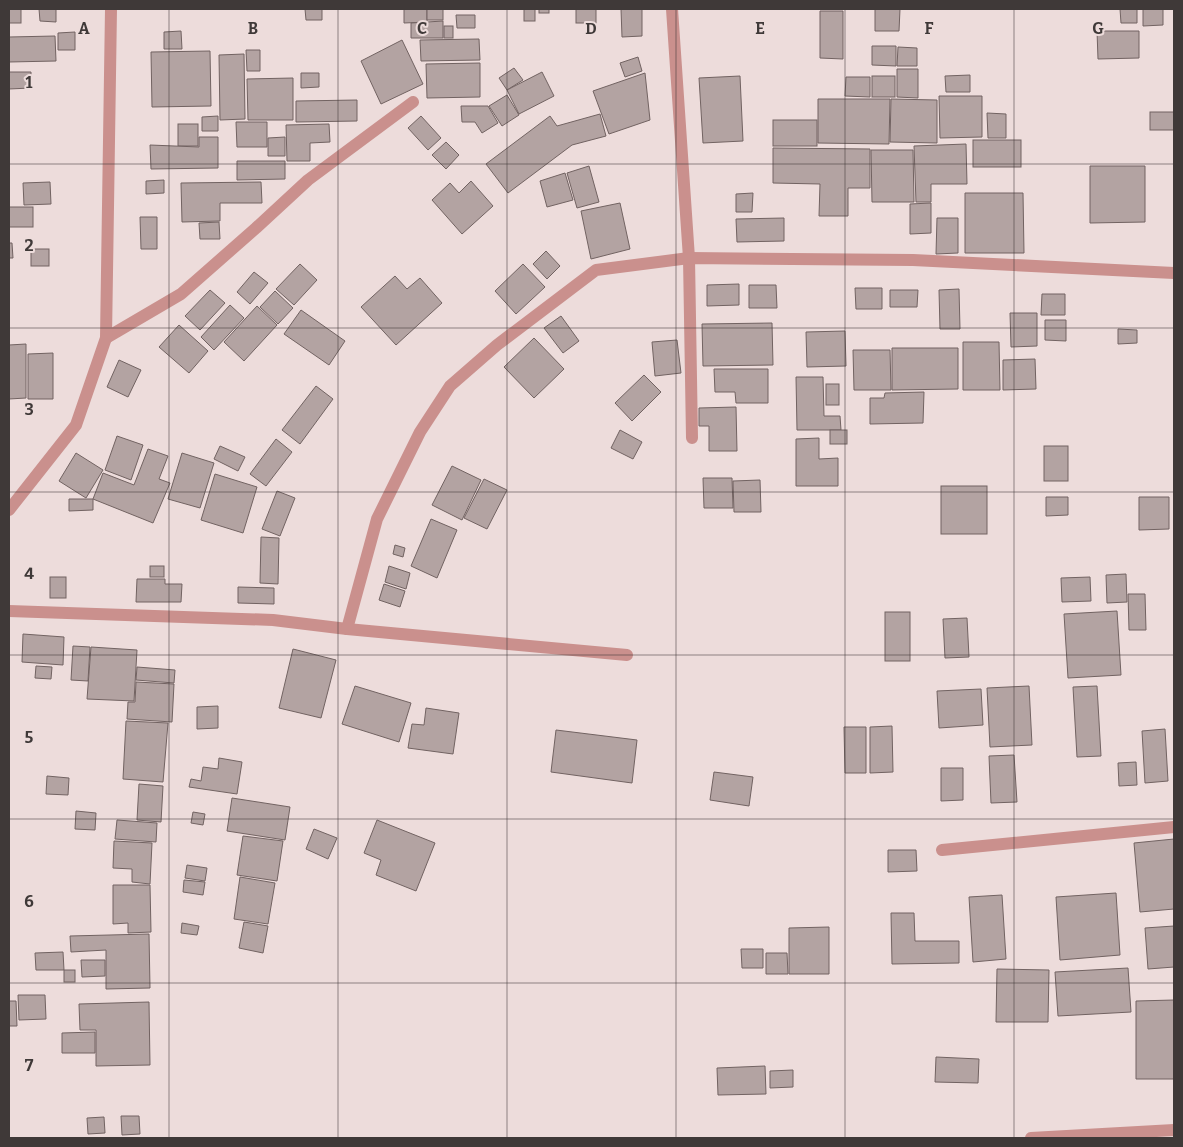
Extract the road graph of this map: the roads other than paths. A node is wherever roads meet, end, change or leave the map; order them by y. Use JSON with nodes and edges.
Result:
{"nodes":[{"id":1,"x":111,"y":9,"type":"edge"},
{"id":2,"x":672,"y":9,"type":"edge"},
{"id":3,"x":413,"y":102,"type":"dead end"},
{"id":4,"x":689,"y":258,"type":"junction"},
{"id":5,"x":1174,"y":273,"type":"edge"},
{"id":6,"x":106,"y":338,"type":"junction"},
{"id":7,"x":692,"y":438,"type":"dead end"},
{"id":8,"x":9,"y":510,"type":"edge"},
{"id":9,"x":9,"y":611,"type":"edge"},
{"id":10,"x":347,"y":629,"type":"junction"},
{"id":11,"x":627,"y":655,"type":"dead end"},
{"id":12,"x":1174,"y":827,"type":"edge"},
{"id":13,"x":942,"y":850,"type":"dead end"},
{"id":14,"x":1174,"y":1130,"type":"edge"},
{"id":15,"x":1031,"y":1138,"type":"edge"}],
"edges":[{"from":1,"to":6,"type":"street"},
{"from":2,"to":4,"type":"street"},
{"from":3,"to":6,"type":"street"},
{"from":4,"to":5,"type":"street"},
{"from":4,"to":7,"type":"street"},
{"from":4,"to":10,"type":"street"},
{"from":6,"to":8,"type":"street"},
{"from":9,"to":10,"type":"street"},
{"from":10,"to":11,"type":"street"},
{"from":12,"to":13,"type":"street"},
{"from":14,"to":15,"type":"street"}]}
